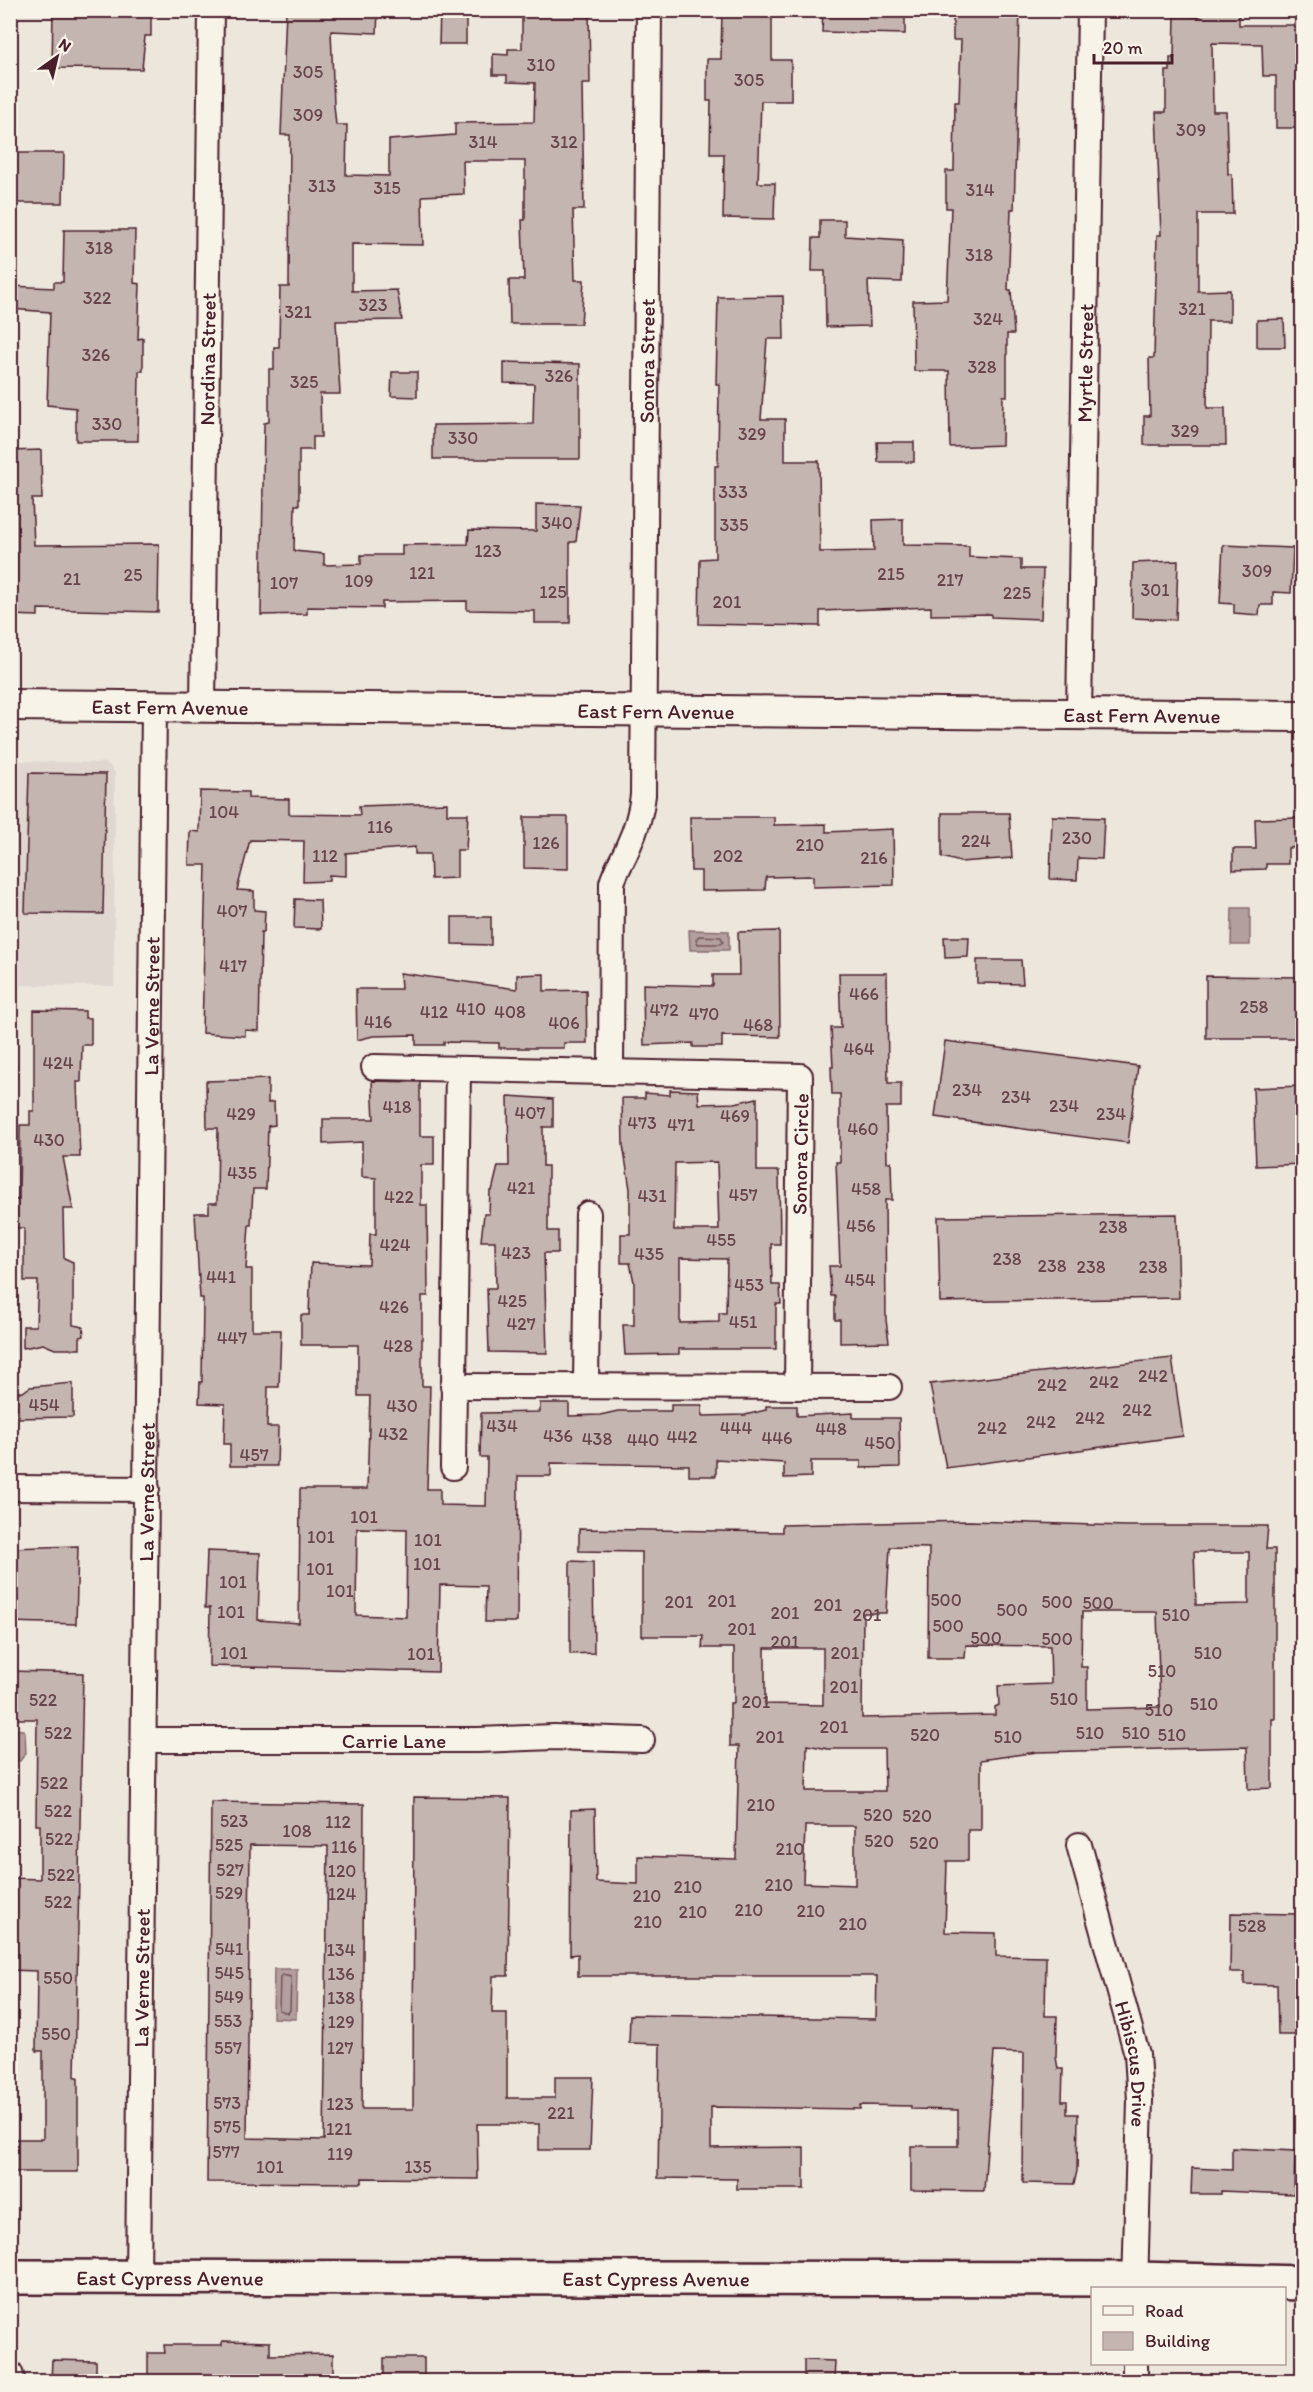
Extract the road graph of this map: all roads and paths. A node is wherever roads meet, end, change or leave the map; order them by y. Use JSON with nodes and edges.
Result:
{"nodes":[{"id":1,"x":211,"y":10,"type":"edge"},
{"id":2,"x":649,"y":10,"type":"edge"},
{"id":3,"x":1090,"y":10,"type":"edge"},
{"id":4,"x":10,"y":705,"type":"edge"},
{"id":5,"x":154,"y":707,"type":"junction"},
{"id":6,"x":203,"y":707,"type":"junction"},
{"id":7,"x":644,"y":710,"type":"junction"},
{"id":8,"x":1079,"y":715,"type":"junction"},
{"id":9,"x":1302,"y":716,"type":"edge"},
{"id":10,"x":374,"y":1067,"type":"dead end"},
{"id":11,"x":458,"y":1069,"type":"junction"},
{"id":12,"x":611,"y":1072,"type":"junction"},
{"id":13,"x":588,"y":1214,"type":"dead end"},
{"id":14,"x":586,"y":1385,"type":"junction"},
{"id":15,"x":453,"y":1386,"type":"junction"},
{"id":16,"x":797,"y":1387,"type":"junction"},
{"id":17,"x":888,"y":1387,"type":"dead end"},
{"id":18,"x":453,"y":1467,"type":"dead end"},
{"id":19,"x":10,"y":1488,"type":"edge"},
{"id":20,"x":147,"y":1489,"type":"junction"},
{"id":21,"x":146,"y":1740,"type":"junction"},
{"id":22,"x":642,"y":1740,"type":"dead end"},
{"id":23,"x":1079,"y":1845,"type":"dead end"},
{"id":24,"x":138,"y":2278,"type":"junction"},
{"id":25,"x":11,"y":2282,"type":"edge"},
{"id":26,"x":1302,"y":2283,"type":"edge"},
{"id":27,"x":1136,"y":2284,"type":"edge"},
{"id":28,"x":1135,"y":2365,"type":"edge"},
{"id":29,"x":10,"y":2373,"type":"edge"},
{"id":30,"x":13,"y":2382,"type":"edge"},
{"id":31,"x":1135,"y":2382,"type":"edge"}],
"edges":[{"from":1,"to":6,"type":"street","name":"Nordina Street"},
{"from":2,"to":7,"type":"street","name":"Sonora Street"},
{"from":3,"to":8,"type":"street","name":"Myrtle Street"},
{"from":4,"to":5,"type":"street","name":"East Fern Avenue"},
{"from":5,"to":6,"type":"street","name":"East Fern Avenue"},
{"from":5,"to":20,"type":"street","name":"La Verne Street"},
{"from":6,"to":7,"type":"street","name":"East Fern Avenue"},
{"from":7,"to":8,"type":"street","name":"East Fern Avenue"},
{"from":7,"to":12,"type":"street"},
{"from":8,"to":9,"type":"street","name":"East Fern Avenue"},
{"from":10,"to":11,"type":"street","name":"Sonora Circle"},
{"from":11,"to":12,"type":"street","name":"Sonora Circle"},
{"from":11,"to":15,"type":"street"},
{"from":12,"to":16,"type":"street","name":"Sonora Circle"},
{"from":13,"to":14,"type":"street"},
{"from":14,"to":15,"type":"street"},
{"from":14,"to":16,"type":"street"},
{"from":15,"to":18,"type":"street"},
{"from":16,"to":17,"type":"street"},
{"from":19,"to":20,"type":"street"},
{"from":20,"to":21,"type":"street","name":"La Verne Street"},
{"from":21,"to":22,"type":"street","name":"Carrie Lane"},
{"from":21,"to":24,"type":"street","name":"La Verne Street"},
{"from":23,"to":27,"type":"street","name":"Hibiscus Drive"},
{"from":24,"to":25,"type":"main road","name":"East Cypress Avenue"},
{"from":24,"to":27,"type":"main road","name":"East Cypress Avenue"},
{"from":26,"to":27,"type":"main road","name":"East Cypress Avenue"},
{"from":28,"to":31,"type":"street"},
{"from":29,"to":30,"type":"street"}]}
